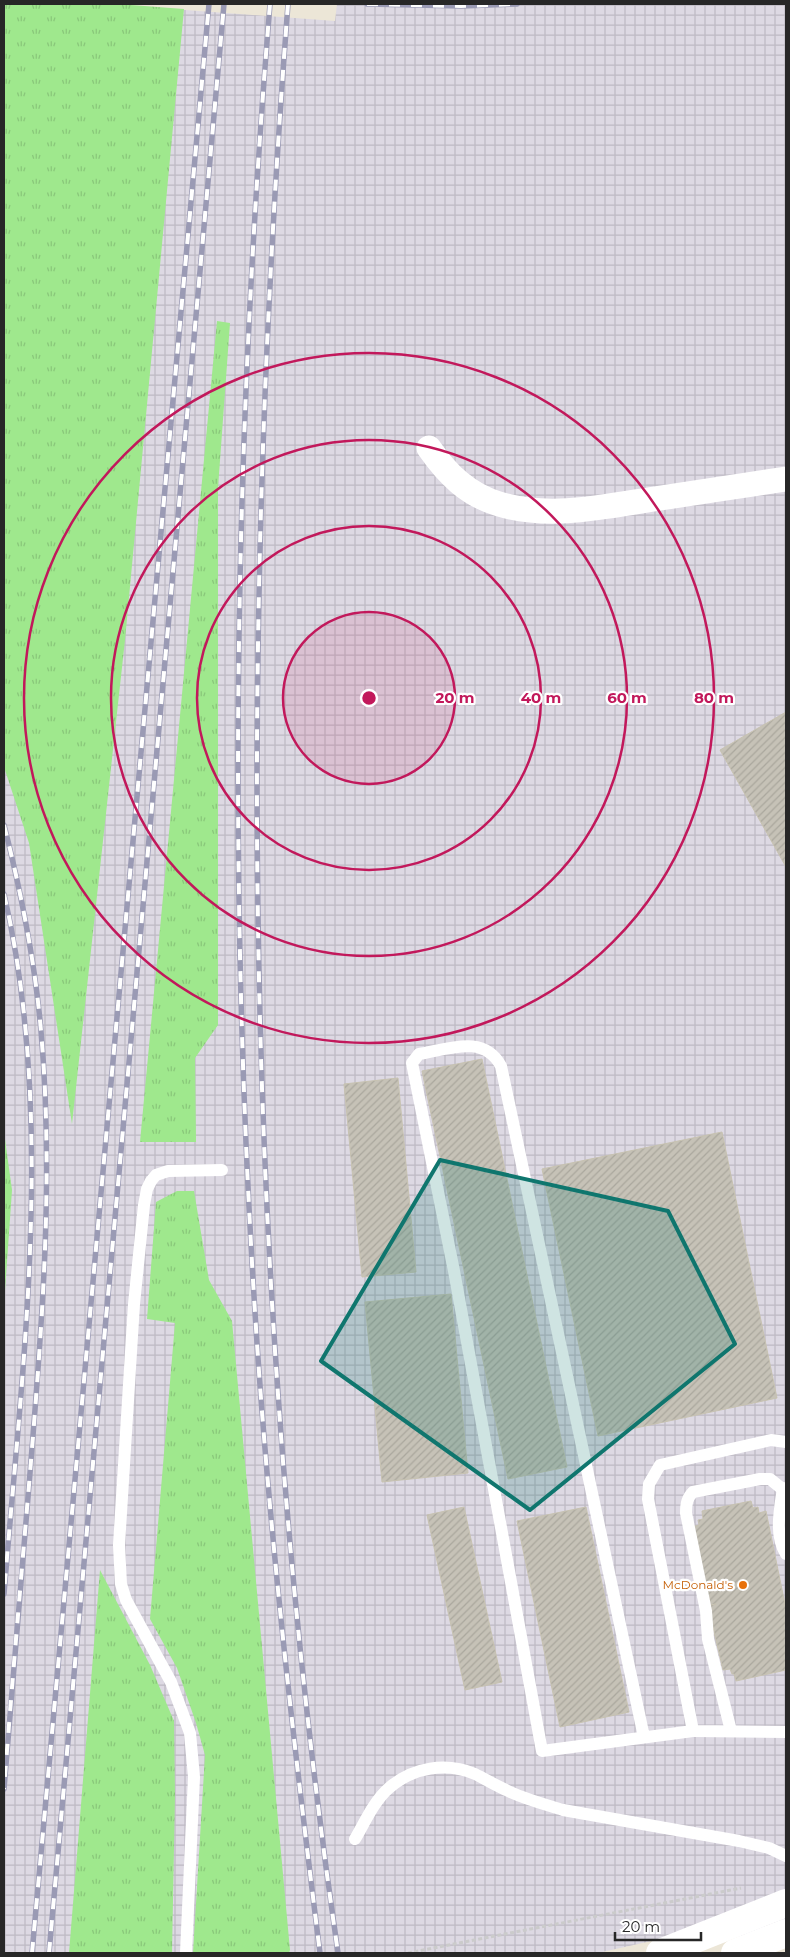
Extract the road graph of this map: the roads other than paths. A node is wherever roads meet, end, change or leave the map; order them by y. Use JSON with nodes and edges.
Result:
{"nodes":[{"id":1,"x":429,"y":448,"type":"dead end"},
{"id":2,"x":786,"y":479,"type":"edge"},
{"id":3,"x":222,"y":1170,"type":"dead end"},
{"id":4,"x":786,"y":1442,"type":"edge"},
{"id":5,"x":784,"y":1490,"type":"edge"},
{"id":6,"x":786,"y":1554,"type":"edge"},
{"id":7,"x":693,"y":1731,"type":"junction"},
{"id":8,"x":731,"y":1731,"type":"junction"},
{"id":9,"x":786,"y":1732,"type":"edge"},
{"id":10,"x":644,"y":1737,"type":"junction"},
{"id":11,"x":355,"y":1839,"type":"dead end"},
{"id":12,"x":786,"y":1856,"type":"edge"},
{"id":13,"x":786,"y":1903,"type":"edge"},
{"id":14,"x":786,"y":1933,"type":"edge"},
{"id":15,"x":186,"y":1953,"type":"edge"},
{"id":16,"x":660,"y":1953,"type":"edge"},
{"id":17,"x":735,"y":1953,"type":"edge"}],
"edges":[{"from":1,"to":2,"type":"street"},
{"from":3,"to":15,"type":"lane"},
{"from":4,"to":7,"type":"lane"},
{"from":5,"to":6,"type":"lane"},
{"from":5,"to":8,"type":"lane"},
{"from":7,"to":8,"type":"lane"},
{"from":7,"to":10,"type":"lane"},
{"from":8,"to":9,"type":"lane"},
{"from":10,"to":10,"type":"lane"},
{"from":11,"to":12,"type":"lane"},
{"from":13,"to":16,"type":"main road"},
{"from":14,"to":17,"type":"main road"}]}
